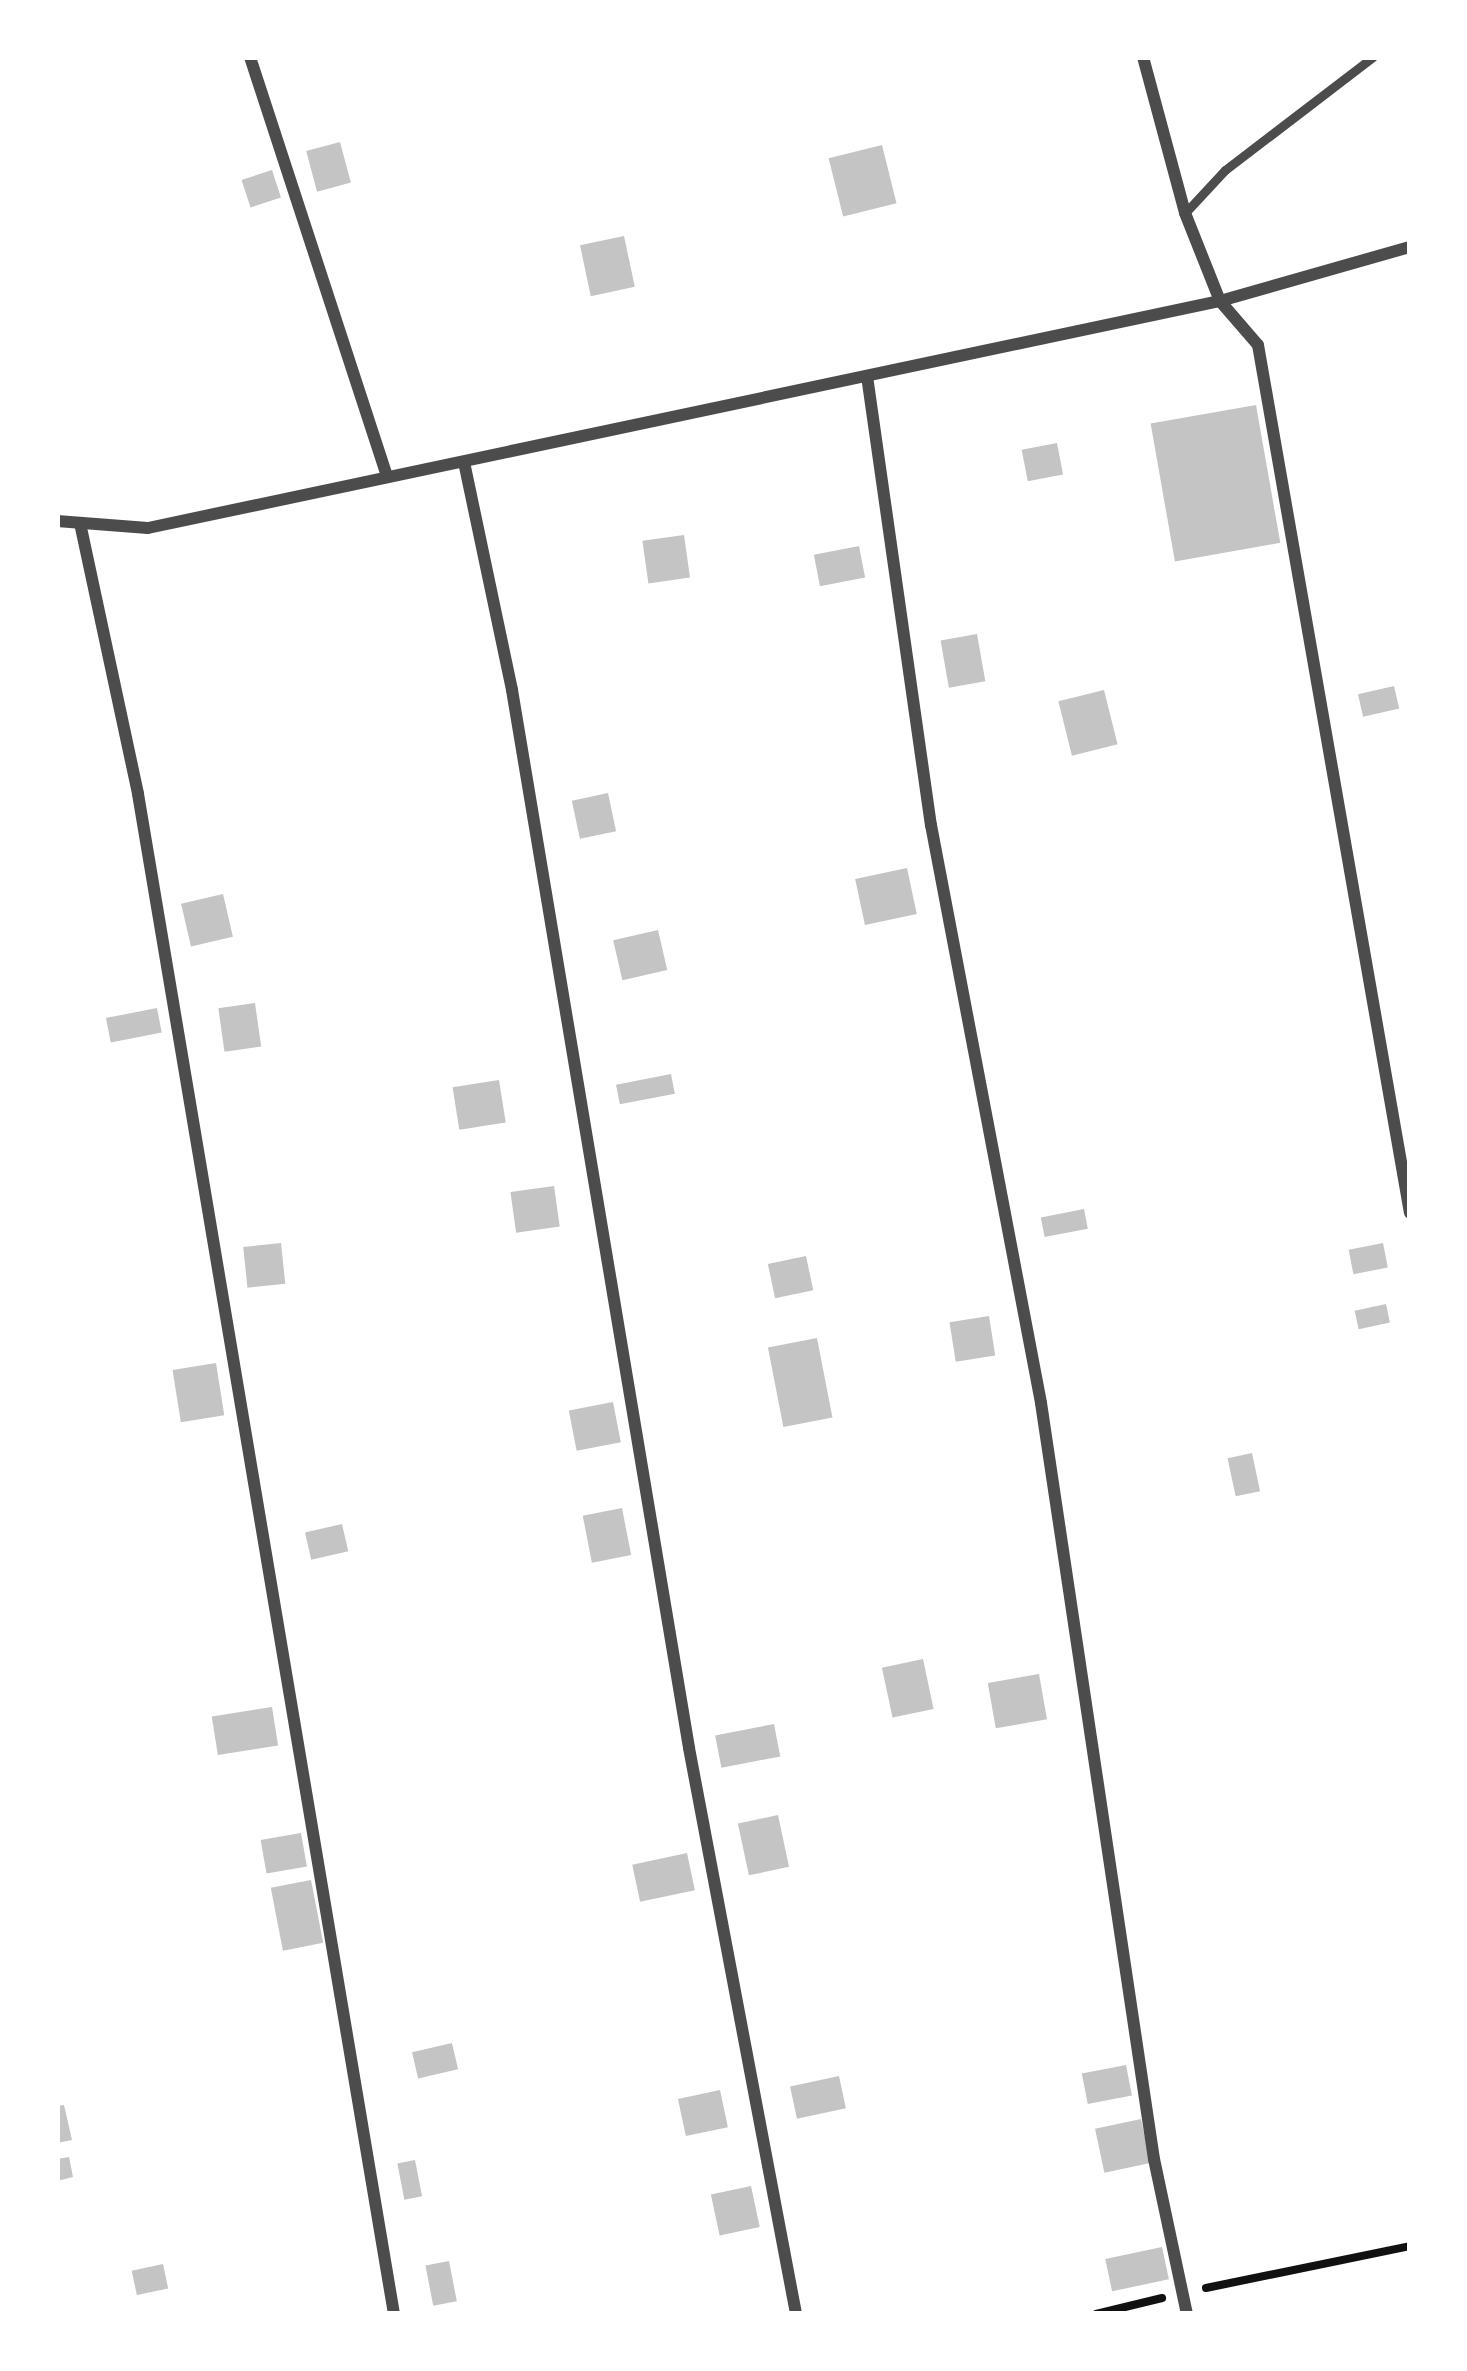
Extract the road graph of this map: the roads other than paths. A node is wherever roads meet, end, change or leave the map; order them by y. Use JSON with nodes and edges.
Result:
{"nodes":[{"id":1,"x":250,"y":57,"type":"edge"},
{"id":2,"x":1143,"y":57,"type":"edge"},
{"id":3,"x":1373,"y":57,"type":"edge"},
{"id":4,"x":1185,"y":213,"type":"junction"},
{"id":5,"x":1410,"y":247,"type":"edge"},
{"id":6,"x":1220,"y":301,"type":"junction"},
{"id":7,"x":867,"y":376,"type":"junction"},
{"id":8,"x":464,"y":461,"type":"junction"},
{"id":9,"x":387,"y":477,"type":"junction"},
{"id":10,"x":57,"y":520,"type":"edge"},
{"id":11,"x":80,"y":523,"type":"junction"},
{"id":12,"x":1410,"y":1213,"type":"edge"},
{"id":13,"x":394,"y":2314,"type":"edge"},
{"id":14,"x":796,"y":2314,"type":"edge"},
{"id":15,"x":1187,"y":2314,"type":"edge"}],
"edges":[{"from":1,"to":9,"type":"street"},
{"from":2,"to":4,"type":"street"},
{"from":3,"to":4,"type":"lane"},
{"from":4,"to":6,"type":"street"},
{"from":5,"to":6,"type":"street"},
{"from":6,"to":7,"type":"street"},
{"from":6,"to":12,"type":"street"},
{"from":7,"to":8,"type":"street"},
{"from":7,"to":15,"type":"street"},
{"from":8,"to":9,"type":"street"},
{"from":8,"to":14,"type":"street"},
{"from":9,"to":11,"type":"street"},
{"from":10,"to":11,"type":"street"},
{"from":11,"to":13,"type":"street"}]}
